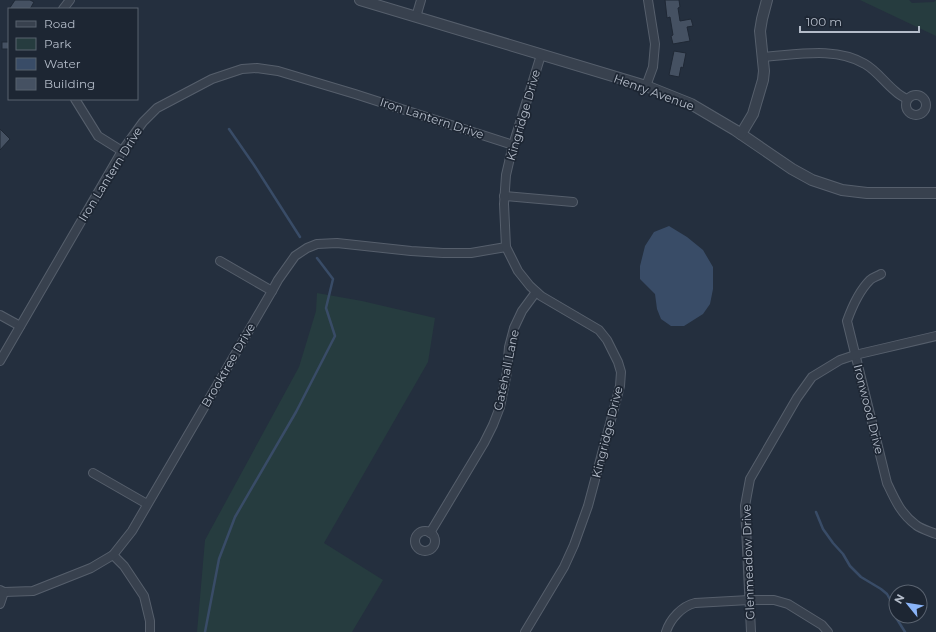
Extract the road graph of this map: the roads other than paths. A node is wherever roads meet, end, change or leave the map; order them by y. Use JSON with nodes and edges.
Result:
{"nodes":[{"id":1,"x":70,"y":0,"type":"edge"},
{"id":2,"x":360,"y":0,"type":"edge"},
{"id":3,"x":421,"y":0,"type":"edge"},
{"id":4,"x":648,"y":0,"type":"edge"},
{"id":5,"x":767,"y":0,"type":"edge"},
{"id":6,"x":64,"y":8,"type":"edge"},
{"id":7,"x":416,"y":18,"type":"junction"},
{"id":8,"x":541,"y":55,"type":"junction"},
{"id":9,"x":763,"y":57,"type":"junction"},
{"id":10,"x":646,"y":86,"type":"junction"},
{"id":11,"x":907,"y":99,"type":"dead end"},
{"id":12,"x":76,"y":100,"type":"edge"},
{"id":13,"x":741,"y":134,"type":"junction"},
{"id":14,"x":513,"y":145,"type":"junction"},
{"id":15,"x":122,"y":151,"type":"junction"},
{"id":16,"x":936,"y":193,"type":"edge"},
{"id":17,"x":504,"y":196,"type":"junction"},
{"id":18,"x":573,"y":202,"type":"dead end"},
{"id":19,"x":506,"y":247,"type":"junction"},
{"id":20,"x":220,"y":261,"type":"dead end"},
{"id":21,"x":881,"y":274,"type":"dead end"},
{"id":22,"x":272,"y":291,"type":"junction"},
{"id":23,"x":536,"y":292,"type":"junction"},
{"id":24,"x":0,"y":314,"type":"edge"},
{"id":25,"x":20,"y":326,"type":"junction"},
{"id":26,"x":936,"y":336,"type":"edge"},
{"id":27,"x":855,"y":355,"type":"junction"},
{"id":28,"x":0,"y":361,"type":"edge"},
{"id":29,"x":93,"y":472,"type":"dead end"},
{"id":30,"x":147,"y":504,"type":"junction"},
{"id":31,"x":430,"y":533,"type":"dead end"},
{"id":32,"x":936,"y":534,"type":"edge"},
{"id":33,"x":113,"y":555,"type":"junction"},
{"id":34,"x":2,"y":591,"type":"edge"},
{"id":35,"x":749,"y":600,"type":"junction"},
{"id":36,"x":0,"y":604,"type":"edge"},
{"id":37,"x":150,"y":632,"type":"edge"},
{"id":38,"x":525,"y":632,"type":"edge"},
{"id":39,"x":666,"y":632,"type":"edge"},
{"id":40,"x":751,"y":632,"type":"edge"},
{"id":41,"x":828,"y":632,"type":"edge"}],
"edges":[{"from":1,"to":6,"type":"street"},
{"from":2,"to":7,"type":"street","name":"Henry Avenue"},
{"from":3,"to":7,"type":"street"},
{"from":4,"to":10,"type":"street"},
{"from":5,"to":9,"type":"street"},
{"from":7,"to":8,"type":"street","name":"Henry Avenue"},
{"from":8,"to":10,"type":"street","name":"Henry Avenue"},
{"from":8,"to":14,"type":"street","name":"Kingridge Drive"},
{"from":9,"to":11,"type":"street"},
{"from":9,"to":13,"type":"street"},
{"from":10,"to":13,"type":"street","name":"Henry Avenue"},
{"from":12,"to":15,"type":"street"},
{"from":13,"to":16,"type":"street","name":"Henry Avenue"},
{"from":14,"to":15,"type":"street","name":"Iron Lantern Drive"},
{"from":14,"to":17,"type":"street","name":"Kingridge Drive"},
{"from":15,"to":25,"type":"street","name":"Iron Lantern Drive"},
{"from":17,"to":18,"type":"street"},
{"from":17,"to":19,"type":"street","name":"Kingridge Drive"},
{"from":19,"to":22,"type":"street","name":"Brooktree Drive"},
{"from":19,"to":23,"type":"street","name":"Kingridge Drive"},
{"from":20,"to":22,"type":"street"},
{"from":21,"to":27,"type":"street","name":"Ironwood Drive"},
{"from":22,"to":30,"type":"street","name":"Brooktree Drive"},
{"from":23,"to":31,"type":"street","name":"Gatehall Lane"},
{"from":23,"to":38,"type":"street","name":"Kingridge Drive"},
{"from":24,"to":25,"type":"street"},
{"from":25,"to":28,"type":"street","name":"Iron Lantern Drive"},
{"from":26,"to":27,"type":"street","name":"Glenmeadow Drive"},
{"from":27,"to":32,"type":"street","name":"Ironwood Drive"},
{"from":27,"to":35,"type":"street","name":"Glenmeadow Drive"},
{"from":29,"to":30,"type":"street"},
{"from":30,"to":33,"type":"street","name":"Brooktree Drive"},
{"from":33,"to":34,"type":"street","name":"Brooktree Drive"},
{"from":33,"to":37,"type":"street"},
{"from":34,"to":36,"type":"street"},
{"from":35,"to":39,"type":"street"},
{"from":35,"to":40,"type":"street","name":"Glenmeadow Drive"},
{"from":35,"to":41,"type":"street"}]}
